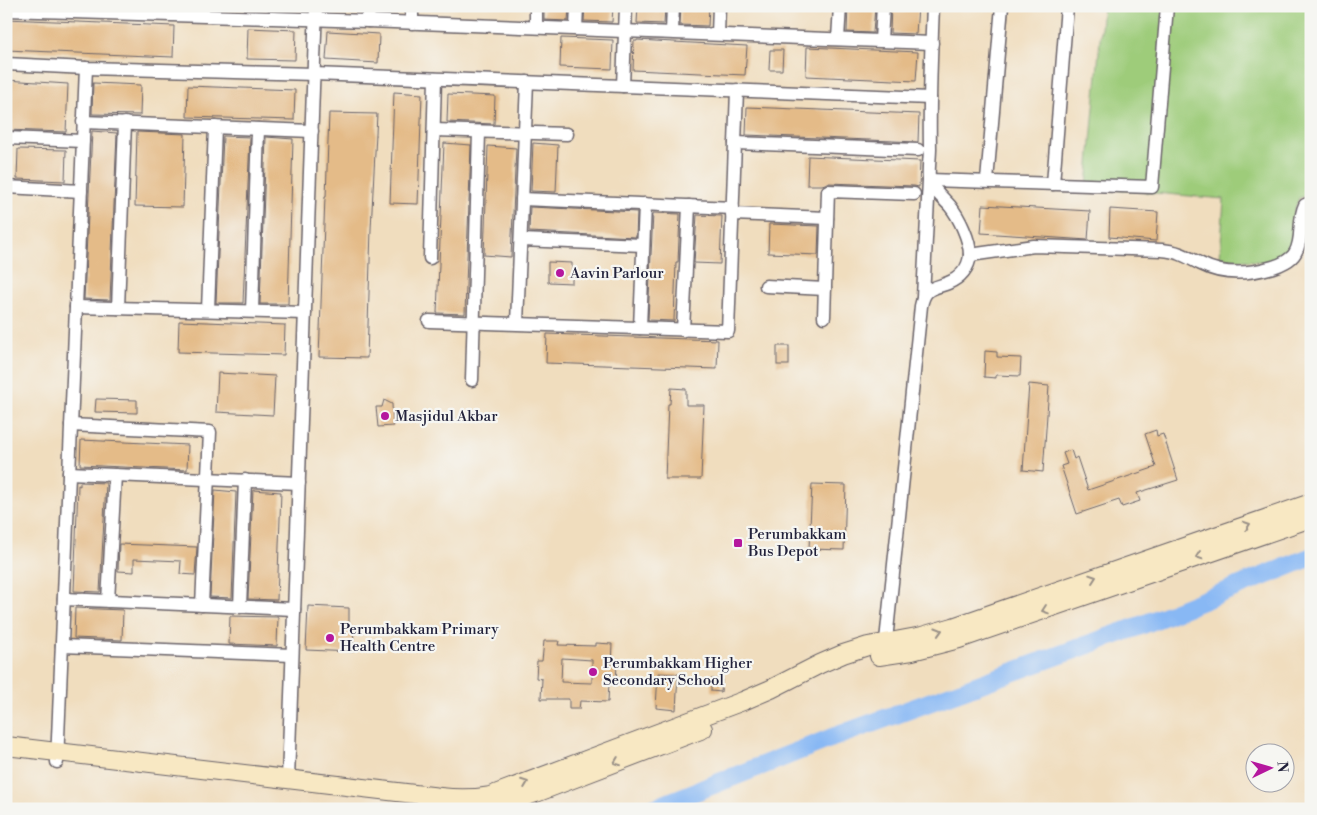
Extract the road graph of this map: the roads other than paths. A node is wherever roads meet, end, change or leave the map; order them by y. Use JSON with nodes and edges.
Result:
{"nodes":[{"id":1,"x":316,"y":6,"type":"edge"},
{"id":2,"x":369,"y":6,"type":"edge"},
{"id":3,"x":412,"y":6,"type":"edge"},
{"id":4,"x":536,"y":6,"type":"edge"},
{"id":5,"x":577,"y":6,"type":"edge"},
{"id":6,"x":626,"y":6,"type":"edge"},
{"id":7,"x":673,"y":6,"type":"edge"},
{"id":8,"x":719,"y":6,"type":"edge"},
{"id":9,"x":840,"y":6,"type":"edge"},
{"id":10,"x":883,"y":6,"type":"edge"},
{"id":11,"x":933,"y":6,"type":"edge"},
{"id":12,"x":1002,"y":6,"type":"edge"},
{"id":13,"x":1067,"y":6,"type":"edge"},
{"id":14,"x":1167,"y":6,"type":"edge"},
{"id":15,"x":42,"y":9,"type":"edge"},
{"id":16,"x":85,"y":9,"type":"edge"},
{"id":17,"x":6,"y":10,"type":"edge"},
{"id":18,"x":316,"y":19,"type":"junction"},
{"id":19,"x":368,"y":21,"type":"junction"},
{"id":20,"x":412,"y":23,"type":"junction"},
{"id":21,"x":536,"y":27,"type":"junction"},
{"id":22,"x":576,"y":29,"type":"junction"},
{"id":23,"x":626,"y":30,"type":"junction"},
{"id":24,"x":672,"y":32,"type":"junction"},
{"id":25,"x":718,"y":34,"type":"junction"},
{"id":26,"x":838,"y":39,"type":"junction"},
{"id":27,"x":881,"y":40,"type":"junction"},
{"id":28,"x":932,"y":42,"type":"junction"},
{"id":29,"x":6,"y":64,"type":"edge"},
{"id":30,"x":86,"y":68,"type":"junction"},
{"id":31,"x":314,"y":74,"type":"junction"},
{"id":32,"x":435,"y":78,"type":"junction"},
{"id":33,"x":527,"y":82,"type":"junction"},
{"id":34,"x":624,"y":86,"type":"junction"},
{"id":35,"x":737,"y":90,"type":"junction"},
{"id":36,"x":930,"y":98,"type":"junction"},
{"id":37,"x":84,"y":122,"type":"junction"},
{"id":38,"x":125,"y":123,"type":"junction"},
{"id":39,"x":215,"y":127,"type":"junction"},
{"id":40,"x":258,"y":129,"type":"junction"},
{"id":41,"x":434,"y":130,"type":"junction"},
{"id":42,"x":312,"y":131,"type":"junction"},
{"id":43,"x":479,"y":132,"type":"junction"},
{"id":44,"x":525,"y":133,"type":"junction"},
{"id":45,"x":567,"y":134,"type":"dead end"},
{"id":46,"x":6,"y":138,"type":"edge"},
{"id":47,"x":83,"y":141,"type":"junction"},
{"id":48,"x":735,"y":143,"type":"junction"},
{"id":49,"x":918,"y":150,"type":"dead end"},
{"id":50,"x":929,"y":180,"type":"junction"},
{"id":51,"x":987,"y":181,"type":"junction"},
{"id":52,"x":1053,"y":184,"type":"junction"},
{"id":53,"x":6,"y":187,"type":"edge"},
{"id":54,"x":81,"y":191,"type":"junction"},
{"id":55,"x":914,"y":194,"type":"dead end"},
{"id":56,"x":522,"y":200,"type":"junction"},
{"id":57,"x":1311,"y":203,"type":"edge"},
{"id":58,"x":645,"y":204,"type":"junction"},
{"id":59,"x":689,"y":206,"type":"junction"},
{"id":60,"x":732,"y":211,"type":"junction"},
{"id":61,"x":827,"y":218,"type":"junction"},
{"id":62,"x":521,"y":240,"type":"junction"},
{"id":63,"x":643,"y":245,"type":"junction"},
{"id":64,"x":970,"y":255,"type":"junction"},
{"id":65,"x":430,"y":258,"type":"dead end"},
{"id":66,"x":766,"y":286,"type":"dead end"},
{"id":67,"x":825,"y":289,"type":"junction"},
{"id":68,"x":923,"y":297,"type":"junction"},
{"id":69,"x":76,"y":307,"type":"junction"},
{"id":70,"x":118,"y":308,"type":"junction"},
{"id":71,"x":208,"y":310,"type":"junction"},
{"id":72,"x":252,"y":311,"type":"junction"},
{"id":73,"x":305,"y":312,"type":"junction"},
{"id":74,"x":824,"y":317,"type":"dead end"},
{"id":75,"x":429,"y":321,"type":"dead end"},
{"id":76,"x":474,"y":322,"type":"junction"},
{"id":77,"x":517,"y":323,"type":"junction"},
{"id":78,"x":640,"y":328,"type":"junction"},
{"id":79,"x":683,"y":330,"type":"junction"},
{"id":80,"x":472,"y":380,"type":"dead end"},
{"id":81,"x":71,"y":425,"type":"junction"},
{"id":82,"x":69,"y":473,"type":"junction"},
{"id":83,"x":115,"y":475,"type":"junction"},
{"id":84,"x":207,"y":479,"type":"junction"},
{"id":85,"x":245,"y":480,"type":"junction"},
{"id":86,"x":299,"y":482,"type":"junction"},
{"id":87,"x":1311,"y":503,"type":"edge"},
{"id":88,"x":1311,"y":518,"type":"edge"},
{"id":89,"x":64,"y":599,"type":"junction"},
{"id":90,"x":108,"y":601,"type":"junction"},
{"id":91,"x":202,"y":605,"type":"junction"},
{"id":92,"x":240,"y":607,"type":"junction"},
{"id":93,"x":294,"y":609,"type":"junction"},
{"id":94,"x":62,"y":646,"type":"junction"},
{"id":95,"x":885,"y":649,"type":"junction"},
{"id":96,"x":292,"y":655,"type":"junction"},
{"id":97,"x":6,"y":746,"type":"edge"},
{"id":98,"x":6,"y":756,"type":"edge"},
{"id":99,"x":58,"y":757,"type":"junction"},
{"id":100,"x":287,"y":785,"type":"junction"},
{"id":101,"x":436,"y":809,"type":"edge"},
{"id":102,"x":486,"y":809,"type":"edge"}],
"edges":[{"from":1,"to":18,"type":"street"},
{"from":2,"to":19,"type":"street"},
{"from":3,"to":20,"type":"street"},
{"from":4,"to":21,"type":"street"},
{"from":5,"to":22,"type":"street"},
{"from":6,"to":23,"type":"street"},
{"from":7,"to":24,"type":"street"},
{"from":8,"to":25,"type":"street"},
{"from":9,"to":26,"type":"street"},
{"from":10,"to":27,"type":"street"},
{"from":11,"to":28,"type":"street"},
{"from":12,"to":51,"type":"street"},
{"from":13,"to":52,"type":"street"},
{"from":14,"to":52,"type":"street"},
{"from":15,"to":16,"type":"street"},
{"from":15,"to":17,"type":"street"},
{"from":16,"to":18,"type":"street"},
{"from":18,"to":19,"type":"street"},
{"from":18,"to":31,"type":"street"},
{"from":19,"to":20,"type":"street"},
{"from":20,"to":21,"type":"street"},
{"from":21,"to":22,"type":"street"},
{"from":22,"to":23,"type":"street"},
{"from":23,"to":24,"type":"street"},
{"from":23,"to":34,"type":"street"},
{"from":24,"to":25,"type":"street"},
{"from":25,"to":26,"type":"street"},
{"from":26,"to":27,"type":"street"},
{"from":27,"to":28,"type":"street"},
{"from":28,"to":36,"type":"street"},
{"from":29,"to":30,"type":"street"},
{"from":30,"to":31,"type":"street"},
{"from":30,"to":37,"type":"street"},
{"from":31,"to":32,"type":"street"},
{"from":31,"to":42,"type":"street"},
{"from":32,"to":33,"type":"street"},
{"from":32,"to":41,"type":"street"},
{"from":33,"to":34,"type":"street"},
{"from":33,"to":44,"type":"street"},
{"from":34,"to":35,"type":"street"},
{"from":35,"to":36,"type":"street"},
{"from":35,"to":48,"type":"street"},
{"from":36,"to":50,"type":"street"},
{"from":37,"to":38,"type":"street"},
{"from":37,"to":47,"type":"street"},
{"from":38,"to":39,"type":"street"},
{"from":38,"to":70,"type":"street"},
{"from":39,"to":40,"type":"street"},
{"from":39,"to":71,"type":"street"},
{"from":40,"to":42,"type":"street"},
{"from":40,"to":72,"type":"street"},
{"from":41,"to":43,"type":"street"},
{"from":41,"to":65,"type":"street"},
{"from":42,"to":73,"type":"street"},
{"from":43,"to":44,"type":"street"},
{"from":43,"to":76,"type":"street"},
{"from":44,"to":45,"type":"street"},
{"from":44,"to":56,"type":"street"},
{"from":46,"to":47,"type":"street"},
{"from":47,"to":54,"type":"street"},
{"from":48,"to":49,"type":"street"},
{"from":48,"to":60,"type":"street"},
{"from":50,"to":51,"type":"street"},
{"from":50,"to":64,"type":"street"},
{"from":50,"to":68,"type":"street"},
{"from":51,"to":52,"type":"street"},
{"from":53,"to":54,"type":"street"},
{"from":54,"to":69,"type":"street"},
{"from":55,"to":61,"type":"street"},
{"from":56,"to":58,"type":"street"},
{"from":56,"to":62,"type":"street"},
{"from":57,"to":64,"type":"street"},
{"from":58,"to":59,"type":"street"},
{"from":58,"to":63,"type":"street"},
{"from":59,"to":60,"type":"street"},
{"from":59,"to":79,"type":"street"},
{"from":60,"to":61,"type":"street"},
{"from":60,"to":79,"type":"street"},
{"from":61,"to":67,"type":"street"},
{"from":62,"to":63,"type":"street"},
{"from":62,"to":77,"type":"street"},
{"from":63,"to":78,"type":"street"},
{"from":64,"to":68,"type":"street"},
{"from":66,"to":67,"type":"street"},
{"from":67,"to":74,"type":"street"},
{"from":68,"to":95,"type":"street"},
{"from":69,"to":70,"type":"street"},
{"from":69,"to":81,"type":"street"},
{"from":70,"to":71,"type":"street"},
{"from":71,"to":72,"type":"street"},
{"from":72,"to":73,"type":"street"},
{"from":73,"to":86,"type":"street"},
{"from":75,"to":76,"type":"street"},
{"from":76,"to":77,"type":"street"},
{"from":76,"to":80,"type":"street"},
{"from":77,"to":78,"type":"street"},
{"from":78,"to":79,"type":"street"},
{"from":81,"to":82,"type":"street"},
{"from":81,"to":84,"type":"street"},
{"from":82,"to":83,"type":"street"},
{"from":82,"to":89,"type":"street"},
{"from":83,"to":84,"type":"street"},
{"from":83,"to":90,"type":"street"},
{"from":84,"to":85,"type":"street"},
{"from":84,"to":91,"type":"street"},
{"from":85,"to":86,"type":"street"},
{"from":85,"to":92,"type":"street"},
{"from":86,"to":93,"type":"street"},
{"from":95,"to":87,"type":"street","one_way":true},
{"from":88,"to":95,"type":"street","one_way":true},
{"from":89,"to":90,"type":"street"},
{"from":89,"to":94,"type":"street"},
{"from":90,"to":91,"type":"street"},
{"from":91,"to":92,"type":"street"},
{"from":92,"to":93,"type":"street"},
{"from":93,"to":96,"type":"street"},
{"from":94,"to":96,"type":"street"},
{"from":94,"to":99,"type":"street"},
{"from":100,"to":95,"type":"street","one_way":true},
{"from":95,"to":102,"type":"street","one_way":true},
{"from":96,"to":100,"type":"street"},
{"from":97,"to":99,"type":"street"},
{"from":98,"to":99,"type":"street"},
{"from":99,"to":100,"type":"street"},
{"from":100,"to":101,"type":"street"}]}
